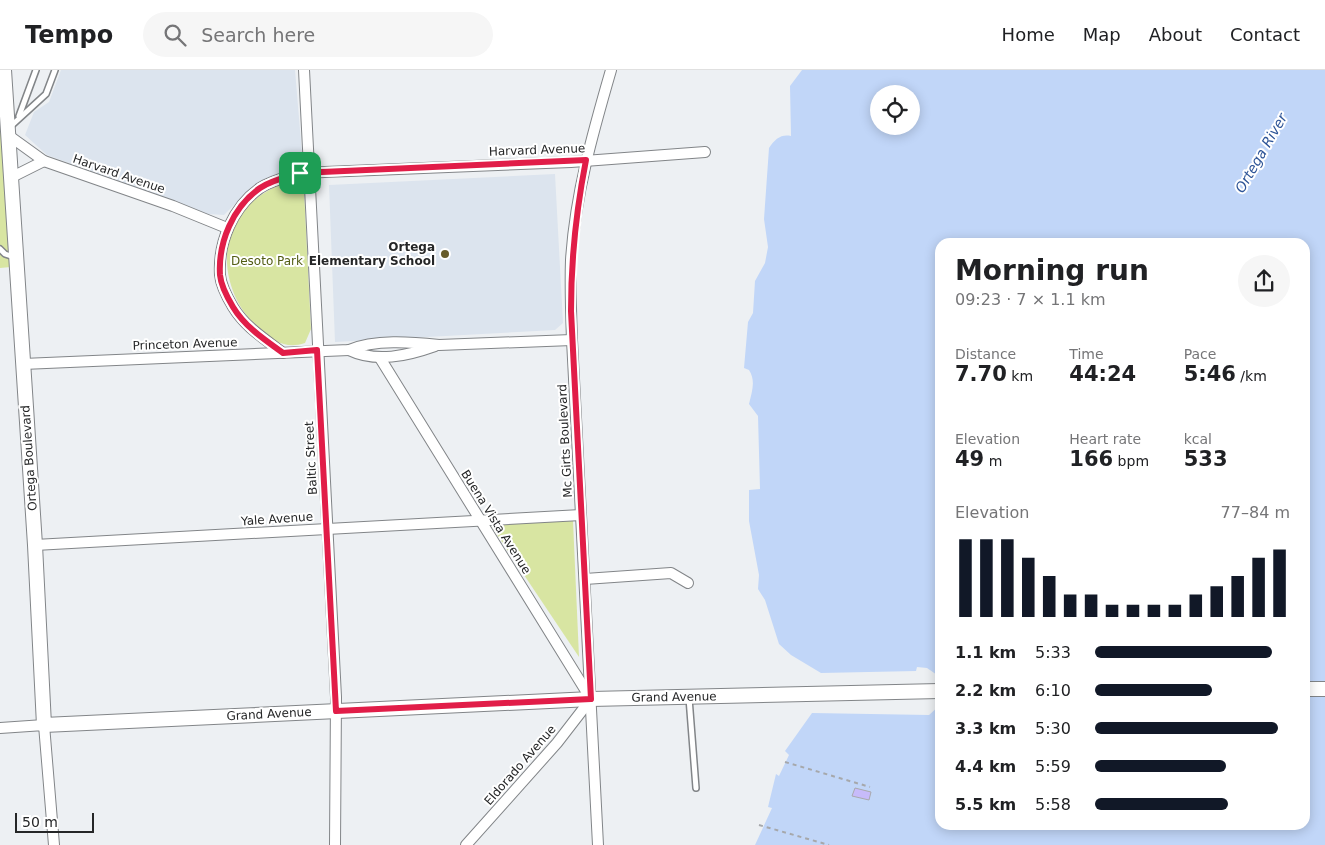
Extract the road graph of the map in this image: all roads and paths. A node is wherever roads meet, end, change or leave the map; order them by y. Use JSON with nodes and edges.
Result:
{"nodes":[{"id":1,"x":4,"y":70,"type":"edge"},
{"id":2,"x":36,"y":70,"type":"edge"},
{"id":3,"x":55,"y":70,"type":"edge"},
{"id":4,"x":304,"y":70,"type":"edge"},
{"id":5,"x":610,"y":70,"type":"edge"},
{"id":6,"x":19,"y":116,"type":"junction"},
{"id":7,"x":7,"y":132,"type":"junction"},
{"id":8,"x":705,"y":152,"type":"dead end"},
{"id":9,"x":586,"y":160,"type":"junction"},
{"id":10,"x":44,"y":161,"type":"junction"},
{"id":11,"x":309,"y":173,"type":"junction"},
{"id":12,"x":10,"y":178,"type":"junction"},
{"id":13,"x":227,"y":228,"type":"junction"},
{"id":14,"x":0,"y":249,"type":"edge"},
{"id":15,"x":16,"y":258,"type":"junction"},
{"id":16,"x":572,"y":340,"type":"junction"},
{"id":17,"x":438,"y":345,"type":"junction"},
{"id":18,"x":317,"y":350,"type":"junction"},
{"id":19,"x":349,"y":350,"type":"junction"},
{"id":20,"x":283,"y":353,"type":"junction"},
{"id":21,"x":380,"y":358,"type":"junction"},
{"id":22,"x":23,"y":364,"type":"junction"},
{"id":23,"x":581,"y":515,"type":"junction"},
{"id":24,"x":479,"y":520,"type":"junction"},
{"id":25,"x":328,"y":528,"type":"junction"},
{"id":26,"x":35,"y":545,"type":"junction"},
{"id":27,"x":585,"y":578,"type":"junction"},
{"id":28,"x":688,"y":583,"type":"dead end"},
{"id":29,"x":1310,"y":689,"type":"edge"},
{"id":30,"x":1325,"y":689,"type":"edge"},
{"id":31,"x":934,"y":691,"type":"edge"},
{"id":32,"x":688,"y":696,"type":"junction"},
{"id":33,"x":591,"y":699,"type":"junction"},
{"id":34,"x":336,"y":711,"type":"junction"},
{"id":35,"x":44,"y":725,"type":"junction"},
{"id":36,"x":0,"y":728,"type":"edge"},
{"id":37,"x":785,"y":762,"type":"dead end"},
{"id":38,"x":870,"y":787,"type":"dead end"},
{"id":39,"x":696,"y":788,"type":"dead end"},
{"id":40,"x":759,"y":825,"type":"dead end"},
{"id":41,"x":54,"y":845,"type":"edge"},
{"id":42,"x":335,"y":845,"type":"edge"},
{"id":43,"x":466,"y":845,"type":"edge"},
{"id":44,"x":598,"y":845,"type":"edge"},
{"id":45,"x":829,"y":845,"type":"edge"}],
"edges":[{"from":1,"to":7,"type":"main road","name":"Ortega Boulevard"},
{"from":2,"to":6,"type":"lane"},
{"from":3,"to":6,"type":"lane"},
{"from":4,"to":11,"type":"street","name":"Baltic Street"},
{"from":5,"to":9,"type":"street","name":"Mc Girts Boulevard"},
{"from":6,"to":7,"type":"lane"},
{"from":7,"to":10,"type":"street","name":"Harvard Avenue"},
{"from":7,"to":12,"type":"main road","name":"Ortega Boulevard"},
{"from":8,"to":9,"type":"street","name":"Harvard Avenue"},
{"from":9,"to":11,"type":"street","name":"Harvard Avenue"},
{"from":9,"to":16,"type":"street","name":"Mc Girts Boulevard"},
{"from":10,"to":12,"type":"street"},
{"from":10,"to":13,"type":"street","name":"Harvard Avenue"},
{"from":11,"to":13,"type":"street","name":"Harvard Avenue"},
{"from":11,"to":18,"type":"street","name":"Baltic Street"},
{"from":12,"to":15,"type":"main road","name":"Ortega Boulevard"},
{"from":13,"to":20,"type":"street"},
{"from":14,"to":15,"type":"lane"},
{"from":15,"to":22,"type":"main road","name":"Ortega Boulevard"},
{"from":16,"to":17,"type":"street","name":"Princeton Avenue"},
{"from":16,"to":23,"type":"street","name":"Mc Girts Boulevard"},
{"from":17,"to":19,"type":"street","name":"Princeton Avenue"},
{"from":17,"to":21,"type":"street","name":"Princeton Avenue"},
{"from":18,"to":19,"type":"street","name":"Princeton Avenue"},
{"from":18,"to":20,"type":"street","name":"Princeton Avenue"},
{"from":18,"to":25,"type":"street","name":"Baltic Street"},
{"from":19,"to":21,"type":"street","name":"Princeton Avenue"},
{"from":20,"to":22,"type":"street","name":"Princeton Avenue"},
{"from":21,"to":24,"type":"street","name":"Buena Vista Avenue"},
{"from":22,"to":26,"type":"main road","name":"Ortega Boulevard"},
{"from":23,"to":24,"type":"street","name":"Yale Avenue"},
{"from":23,"to":27,"type":"street","name":"Mc Girts Boulevard"},
{"from":24,"to":25,"type":"street","name":"Yale Avenue"},
{"from":24,"to":33,"type":"street","name":"Buena Vista Avenue"},
{"from":25,"to":26,"type":"street","name":"Yale Avenue"},
{"from":25,"to":34,"type":"street","name":"Baltic Street"},
{"from":26,"to":35,"type":"main road","name":"Ortega Boulevard"},
{"from":27,"to":28,"type":"street"},
{"from":27,"to":33,"type":"street","name":"Mc Girts Boulevard"},
{"from":29,"to":30,"type":"main road"},
{"from":31,"to":32,"type":"main road","name":"Grand Avenue"},
{"from":32,"to":33,"type":"main road","name":"Grand Avenue"},
{"from":32,"to":39,"type":"lane"},
{"from":33,"to":34,"type":"main road","name":"Grand Avenue"},
{"from":33,"to":43,"type":"street","name":"Eldorado Avenue"},
{"from":33,"to":44,"type":"street","name":"Mc Girts Boulevard"},
{"from":34,"to":35,"type":"main road","name":"Grand Avenue"},
{"from":34,"to":42,"type":"street","name":"Baltic Street"},
{"from":35,"to":36,"type":"street","name":"Grand Avenue"},
{"from":35,"to":41,"type":"street","name":"Ortega Boulevard"},
{"from":37,"to":38,"type":"path"},
{"from":40,"to":45,"type":"path"}]}
